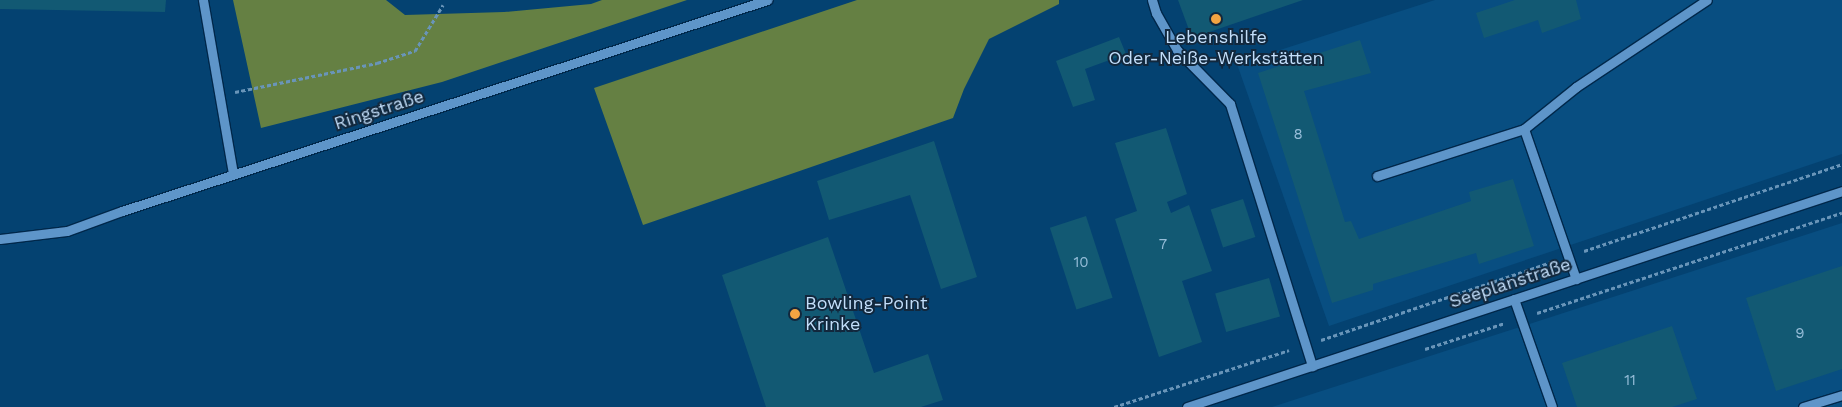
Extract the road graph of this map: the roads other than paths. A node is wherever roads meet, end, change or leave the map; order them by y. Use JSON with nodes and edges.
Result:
{"nodes":[{"id":1,"x":203,"y":0,"type":"edge"},
{"id":2,"x":767,"y":0,"type":"edge"},
{"id":3,"x":1152,"y":0,"type":"edge"},
{"id":4,"x":1706,"y":0,"type":"edge"},
{"id":5,"x":1524,"y":129,"type":"junction"},
{"id":6,"x":233,"y":174,"type":"junction"},
{"id":7,"x":1377,"y":176,"type":"dead end"},
{"id":8,"x":1842,"y":190,"type":"edge"},
{"id":9,"x":0,"y":239,"type":"edge"},
{"id":10,"x":1576,"y":279,"type":"junction"},
{"id":11,"x":1514,"y":299,"type":"junction"},
{"id":12,"x":1312,"y":366,"type":"junction"},
{"id":13,"x":1842,"y":395,"type":"edge"},
{"id":14,"x":1187,"y":407,"type":"edge"},
{"id":15,"x":1552,"y":407,"type":"edge"},
{"id":16,"x":1802,"y":407,"type":"edge"}],
"edges":[{"from":1,"to":6,"type":"street"},
{"from":2,"to":6,"type":"street","name":"Ringstraße"},
{"from":3,"to":12,"type":"street"},
{"from":4,"to":5,"type":"street"},
{"from":5,"to":7,"type":"street"},
{"from":5,"to":10,"type":"street"},
{"from":6,"to":9,"type":"street","name":"Ringstraße"},
{"from":8,"to":10,"type":"street","name":"Seeplanstraße"},
{"from":10,"to":11,"type":"street","name":"Seeplanstraße"},
{"from":11,"to":12,"type":"street","name":"Seeplanstraße"},
{"from":11,"to":15,"type":"street"},
{"from":12,"to":14,"type":"street","name":"Seeplanstraße"},
{"from":13,"to":16,"type":"street"}]}
